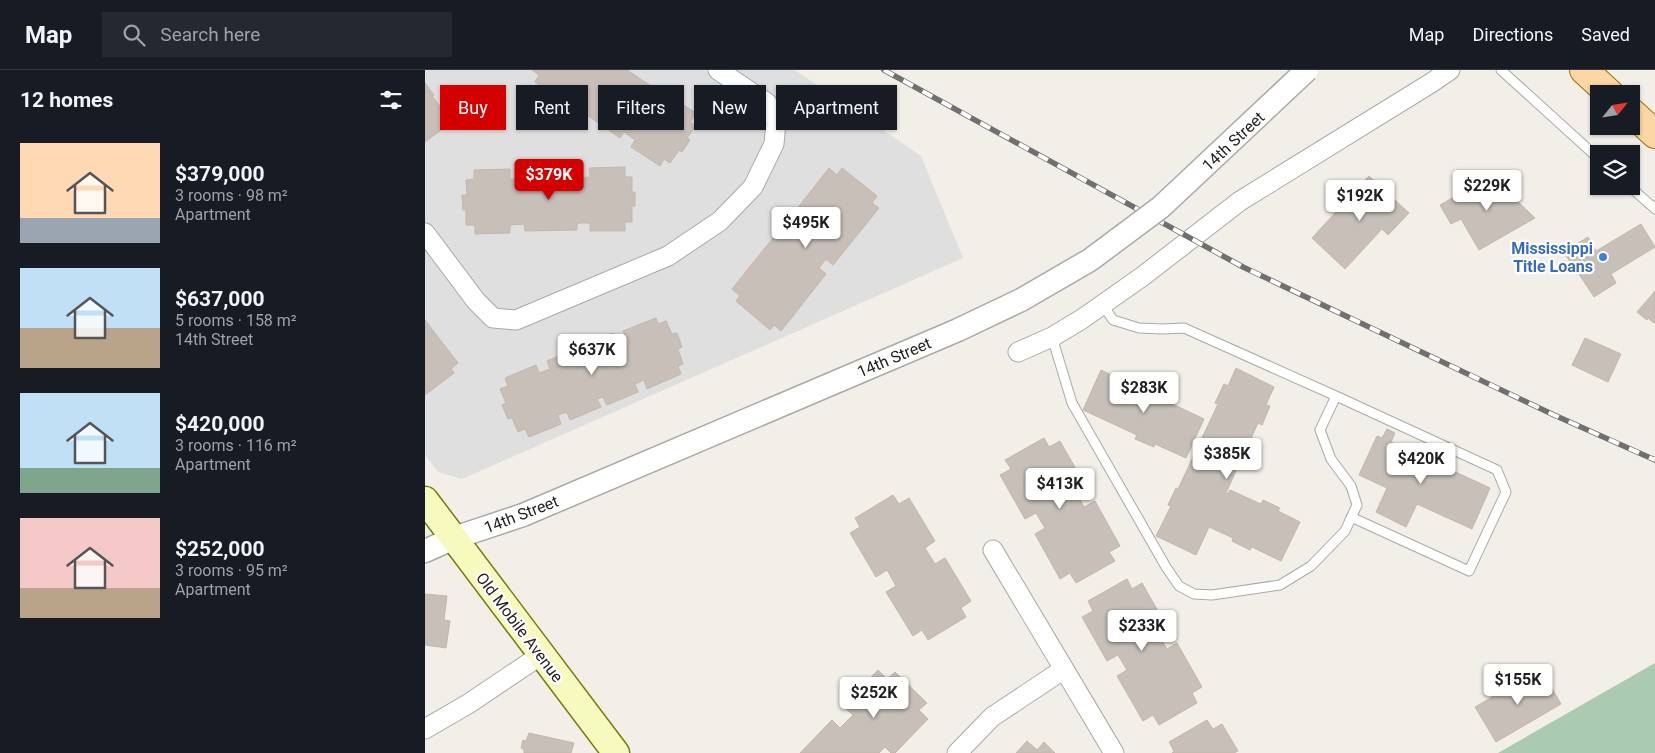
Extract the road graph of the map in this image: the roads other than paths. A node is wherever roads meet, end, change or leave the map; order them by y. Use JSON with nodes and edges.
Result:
{"nodes":[{"id":1,"x":718,"y":70,"type":"edge"},
{"id":2,"x":1307,"y":70,"type":"edge"},
{"id":3,"x":1449,"y":70,"type":"edge"},
{"id":4,"x":1501,"y":70,"type":"edge"},
{"id":5,"x":1584,"y":70,"type":"edge"},
{"id":6,"x":1600,"y":85,"type":"edge"},
{"id":7,"x":1640,"y":120,"type":"edge"},
{"id":8,"x":1655,"y":134,"type":"edge"},
{"id":9,"x":1590,"y":152,"type":"edge"},
{"id":10,"x":1639,"y":195,"type":"edge"},
{"id":11,"x":1655,"y":209,"type":"edge"},
{"id":12,"x":425,"y":233,"type":"edge"},
{"id":13,"x":1103,"y":305,"type":"junction"},
{"id":14,"x":1052,"y":337,"type":"junction"},
{"id":15,"x":1018,"y":352,"type":"dead end"},
{"id":16,"x":1336,"y":396,"type":"junction"},
{"id":17,"x":425,"y":500,"type":"edge"},
{"id":18,"x":1351,"y":517,"type":"junction"},
{"id":19,"x":454,"y":538,"type":"junction"},
{"id":20,"x":993,"y":550,"type":"dead end"},
{"id":21,"x":425,"y":551,"type":"edge"},
{"id":22,"x":541,"y":655,"type":"junction"},
{"id":23,"x":1064,"y":669,"type":"junction"},
{"id":24,"x":425,"y":729,"type":"edge"},
{"id":25,"x":616,"y":753,"type":"edge"},
{"id":26,"x":957,"y":753,"type":"edge"},
{"id":27,"x":1114,"y":753,"type":"edge"}],
"edges":[{"from":1,"to":12,"type":"street"},
{"from":2,"to":19,"type":"street","name":"14th Street","bridge":true},
{"from":3,"to":13,"type":"street"},
{"from":4,"to":9,"type":"lane"},
{"from":5,"to":6,"type":"main road"},
{"from":7,"to":8,"type":"main road"},
{"from":10,"to":11,"type":"lane"},
{"from":13,"to":14,"type":"street"},
{"from":13,"to":16,"type":"lane"},
{"from":14,"to":15,"type":"street"},
{"from":14,"to":18,"type":"lane"},
{"from":16,"to":18,"type":"lane"},
{"from":16,"to":18,"type":"lane"},
{"from":17,"to":19,"type":"main road","name":"Old Mobile Avenue"},
{"from":19,"to":21,"type":"street","name":"14th Street"},
{"from":19,"to":22,"type":"main road","name":"Old Mobile Avenue"},
{"from":20,"to":23,"type":"street"},
{"from":22,"to":24,"type":"street"},
{"from":22,"to":25,"type":"main road","name":"Old Mobile Avenue"},
{"from":23,"to":26,"type":"street"},
{"from":23,"to":27,"type":"street"}]}
